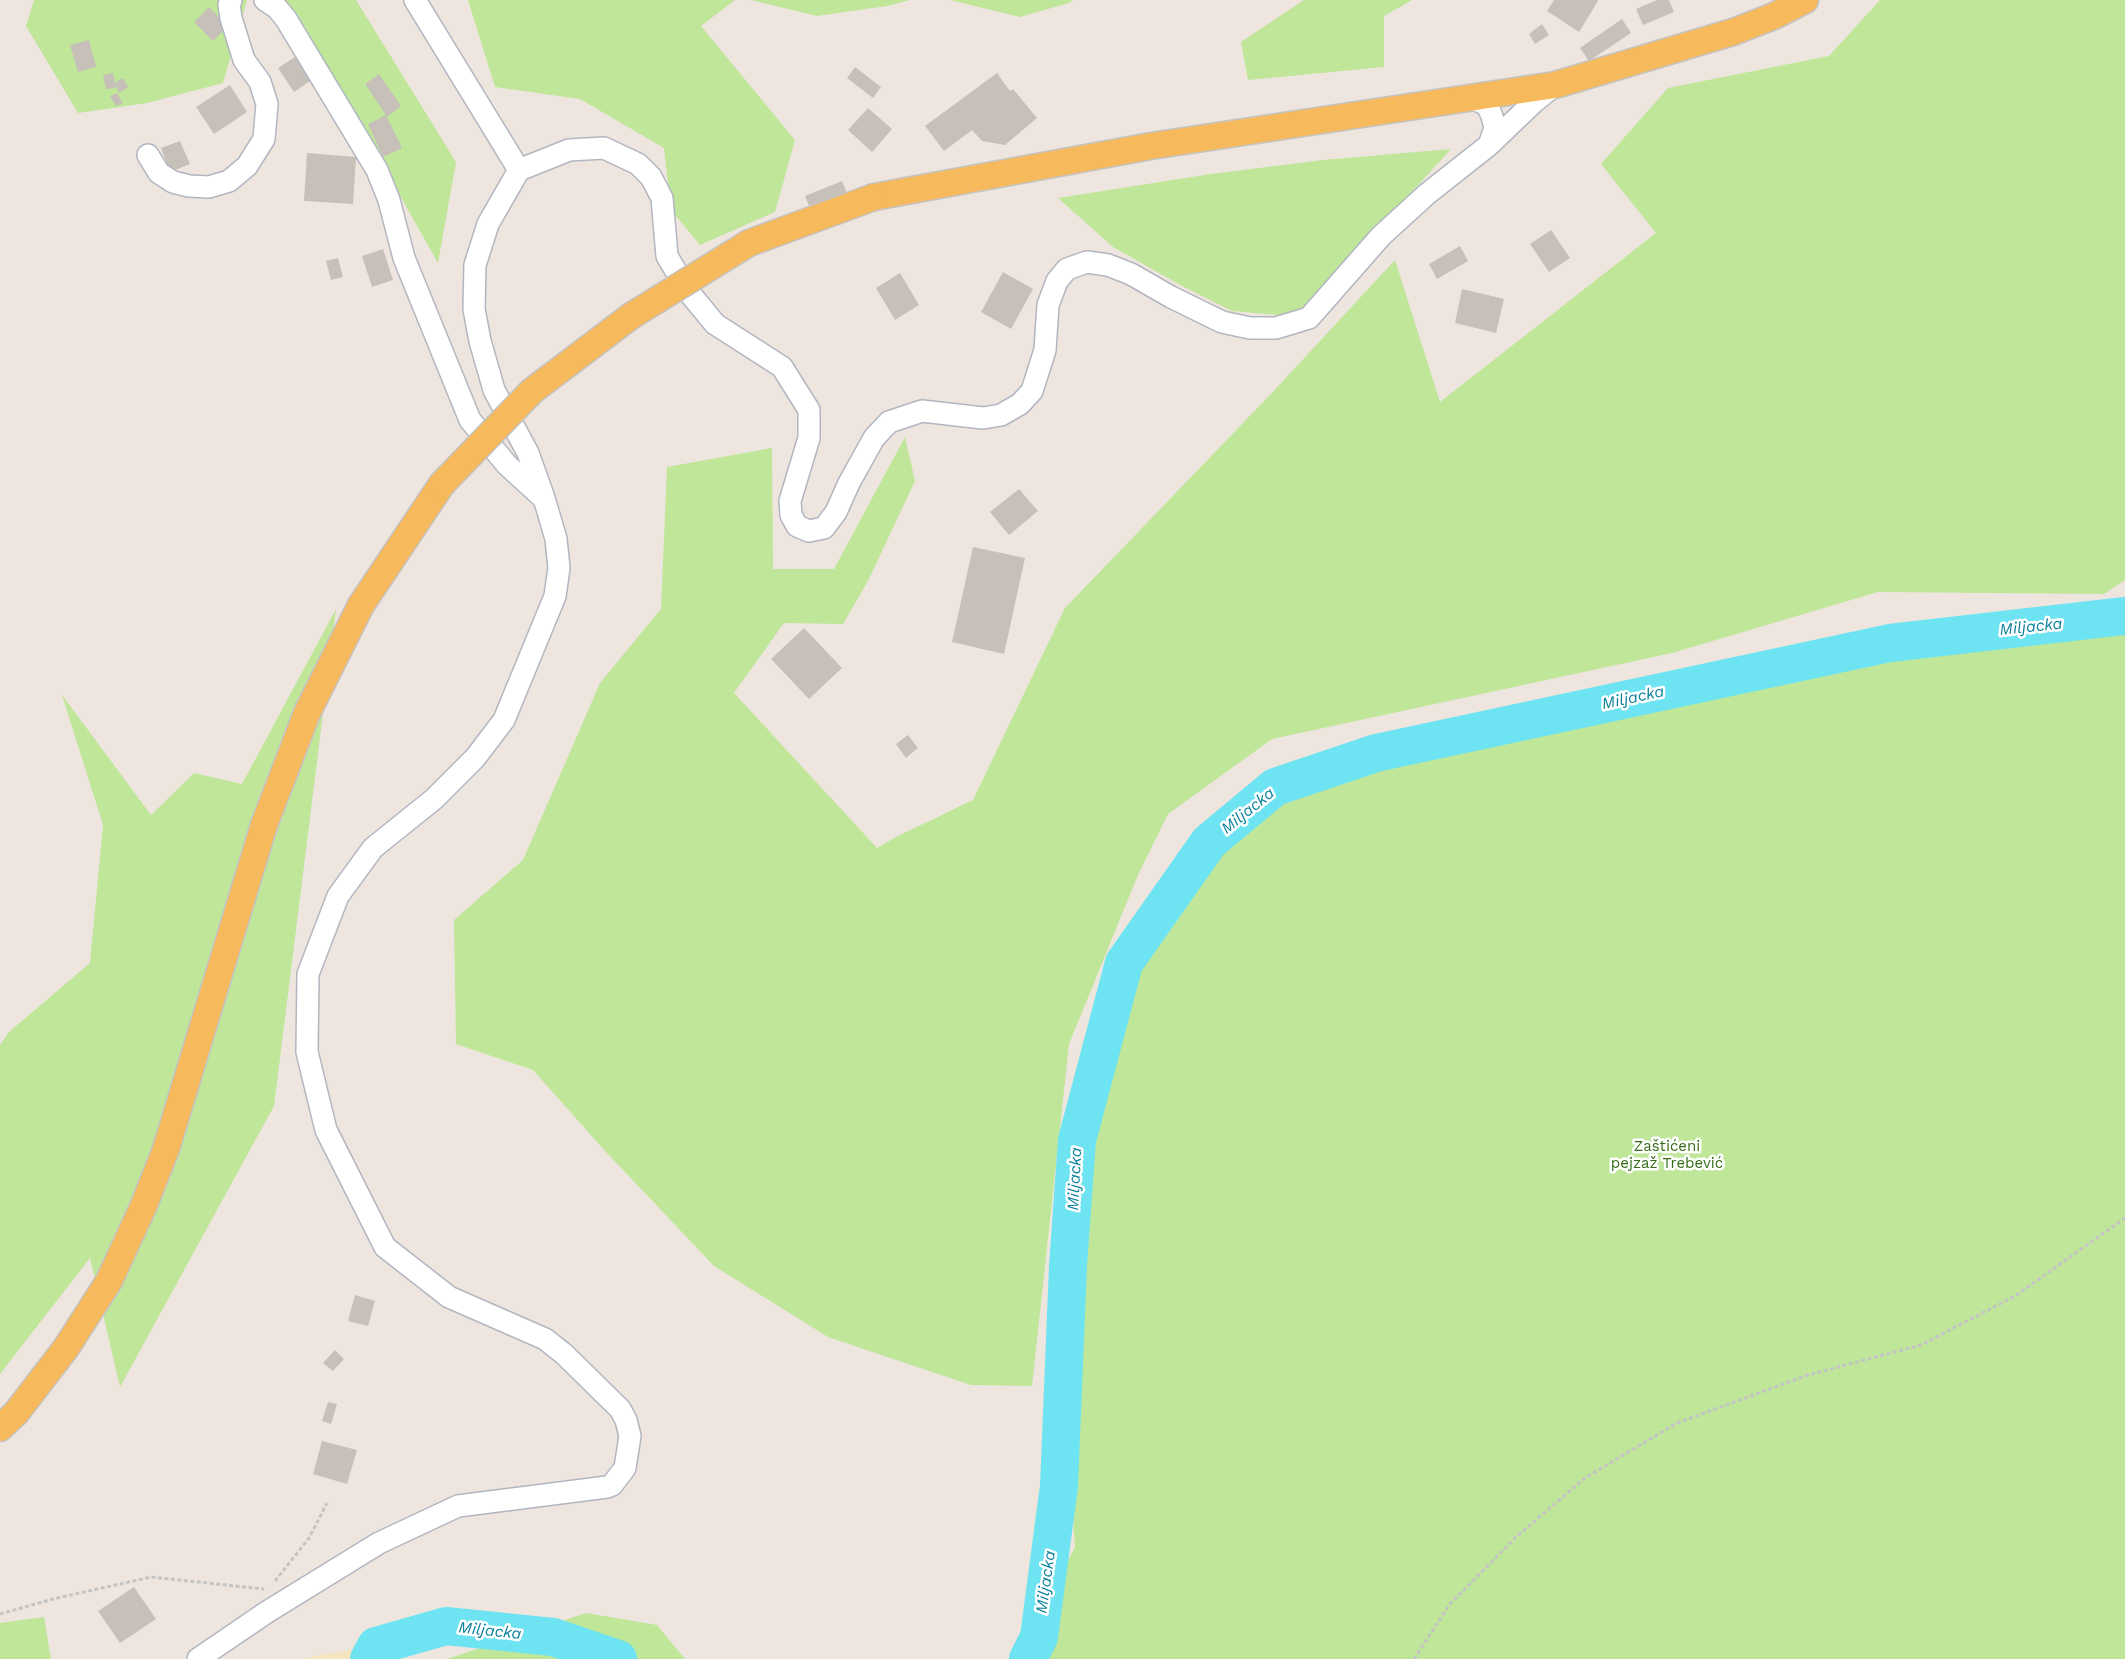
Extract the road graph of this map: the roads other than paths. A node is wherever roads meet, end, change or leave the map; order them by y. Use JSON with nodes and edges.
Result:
{"nodes":[{"id":1,"x":231,"y":0,"type":"edge"},
{"id":2,"x":264,"y":0,"type":"edge"},
{"id":3,"x":415,"y":0,"type":"edge"},
{"id":4,"x":1805,"y":0,"type":"edge"},
{"id":5,"x":1555,"y":86,"type":"junction"},
{"id":6,"x":1474,"y":99,"type":"junction"},
{"id":7,"x":1489,"y":145,"type":"junction"},
{"id":8,"x":148,"y":155,"type":"dead end"},
{"id":9,"x":519,"y":170,"type":"junction"},
{"id":10,"x":544,"y":498,"type":"junction"},
{"id":11,"x":0,"y":1428,"type":"edge"},
{"id":12,"x":198,"y":1659,"type":"edge"}],
"edges":[{"from":1,"to":8,"type":"street"},
{"from":2,"to":10,"type":"street"},
{"from":3,"to":9,"type":"street"},
{"from":4,"to":5,"type":"main road"},
{"from":5,"to":6,"type":"main road"},
{"from":5,"to":7,"type":"street"},
{"from":6,"to":7,"type":"street"},
{"from":6,"to":11,"type":"main road","bridge":true},
{"from":7,"to":9,"type":"street"},
{"from":9,"to":10,"type":"street"},
{"from":10,"to":12,"type":"street"}]}
